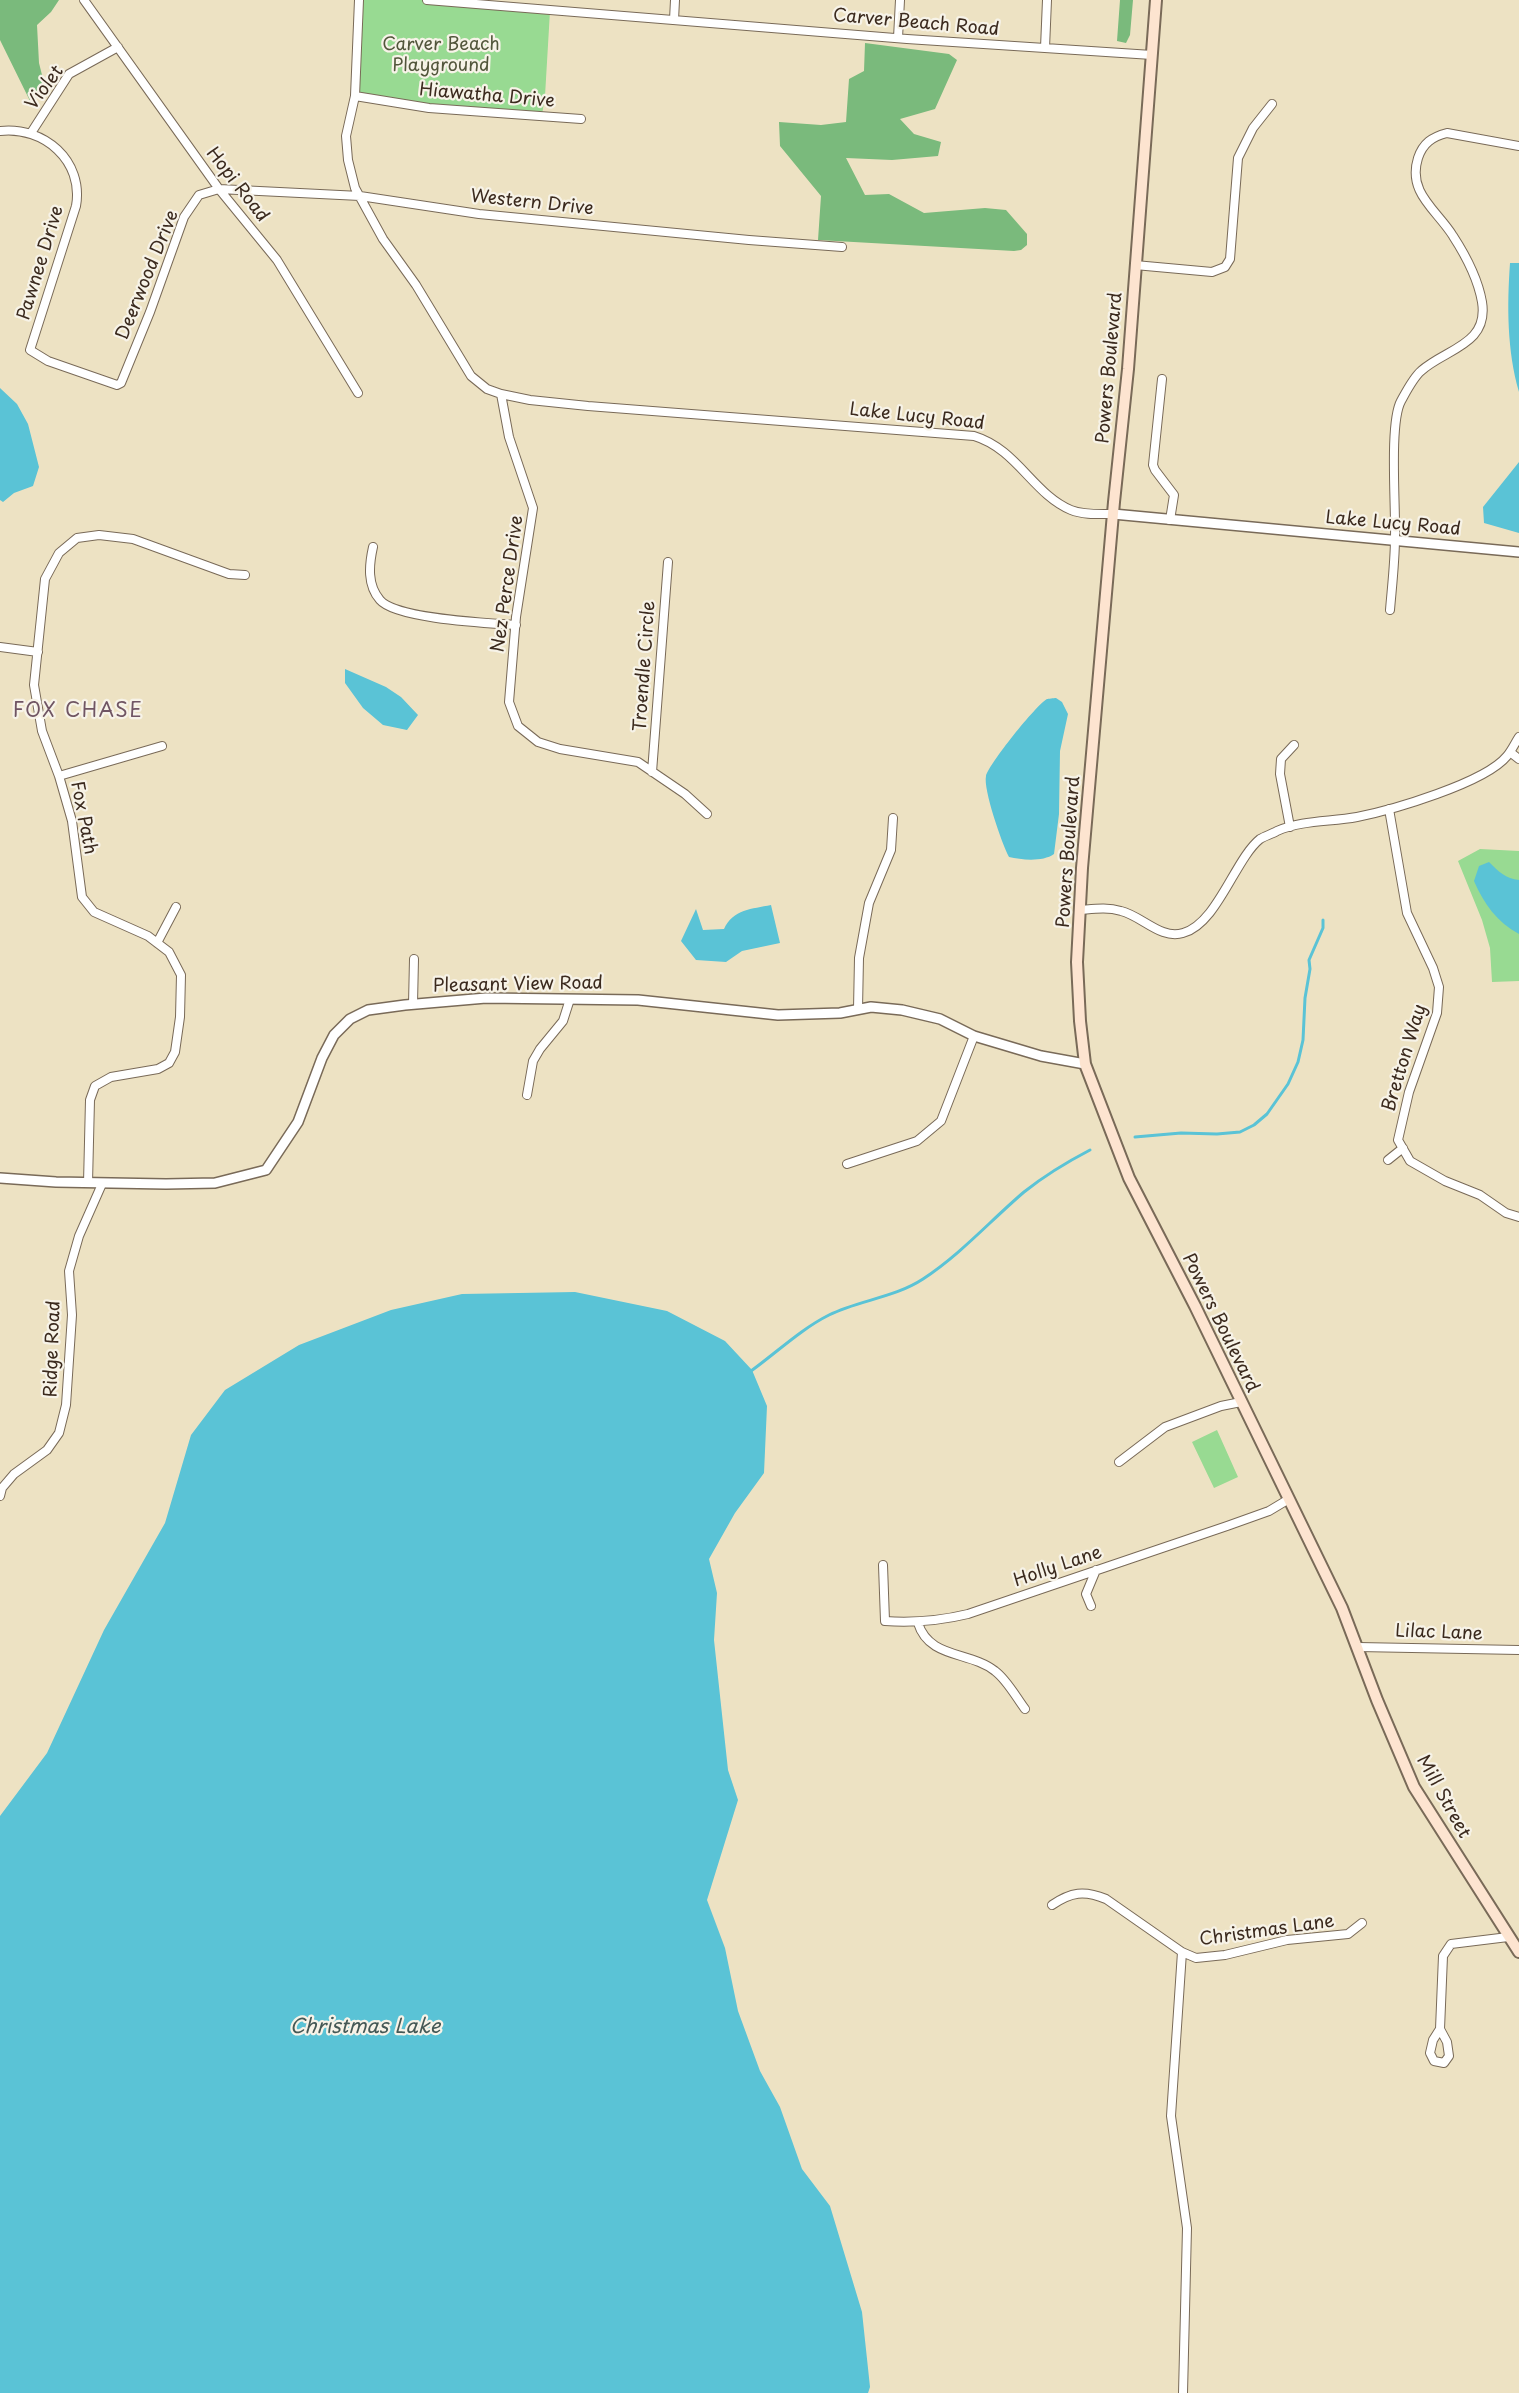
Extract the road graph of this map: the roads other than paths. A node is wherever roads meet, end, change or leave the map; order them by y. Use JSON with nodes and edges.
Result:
{"nodes":[{"id":1,"x":84,"y":0,"type":"edge"},
{"id":2,"x":359,"y":0,"type":"edge"},
{"id":3,"x":427,"y":0,"type":"edge"},
{"id":4,"x":675,"y":0,"type":"edge"},
{"id":5,"x":900,"y":0,"type":"edge"},
{"id":6,"x":1047,"y":0,"type":"edge"},
{"id":7,"x":1156,"y":0,"type":"edge"},
{"id":8,"x":674,"y":20,"type":"junction"},
{"id":9,"x":898,"y":38,"type":"junction"},
{"id":10,"x":118,"y":47,"type":"junction"},
{"id":11,"x":1045,"y":48,"type":"junction"},
{"id":12,"x":1152,"y":55,"type":"junction"},
{"id":13,"x":356,"y":96,"type":"junction"},
{"id":14,"x":1272,"y":104,"type":"dead end"},
{"id":15,"x":581,"y":118,"type":"dead end"},
{"id":16,"x":0,"y":131,"type":"edge"},
{"id":17,"x":31,"y":133,"type":"junction"},
{"id":18,"x":1519,"y":146,"type":"edge"},
{"id":19,"x":219,"y":189,"type":"junction"},
{"id":20,"x":360,"y":196,"type":"junction"},
{"id":21,"x":842,"y":247,"type":"dead end"},
{"id":22,"x":1135,"y":265,"type":"junction"},
{"id":23,"x":1162,"y":379,"type":"dead end"},
{"id":24,"x":117,"y":385,"type":"joint"},
{"id":25,"x":358,"y":393,"type":"dead end"},
{"id":26,"x":501,"y":394,"type":"junction"},
{"id":27,"x":1113,"y":514,"type":"junction"},
{"id":28,"x":1170,"y":520,"type":"junction"},
{"id":29,"x":1395,"y":540,"type":"junction"},
{"id":30,"x":373,"y":547,"type":"dead end"},
{"id":31,"x":1519,"y":552,"type":"edge"},
{"id":32,"x":668,"y":562,"type":"dead end"},
{"id":33,"x":245,"y":575,"type":"dead end"},
{"id":34,"x":1390,"y":610,"type":"dead end"},
{"id":35,"x":516,"y":625,"type":"junction"},
{"id":36,"x":0,"y":647,"type":"edge"},
{"id":37,"x":38,"y":652,"type":"junction"},
{"id":38,"x":1519,"y":737,"type":"edge"},
{"id":39,"x":1294,"y":745,"type":"dead end"},
{"id":40,"x":162,"y":746,"type":"dead end"},
{"id":41,"x":1510,"y":752,"type":"junction"},
{"id":42,"x":1519,"y":759,"type":"edge"},
{"id":43,"x":652,"y":772,"type":"junction"},
{"id":44,"x":59,"y":776,"type":"junction"},
{"id":45,"x":1389,"y":809,"type":"junction"},
{"id":46,"x":707,"y":814,"type":"dead end"},
{"id":47,"x":893,"y":818,"type":"dead end"},
{"id":48,"x":1290,"y":827,"type":"junction"},
{"id":49,"x":176,"y":906,"type":"dead end"},
{"id":50,"x":1080,"y":910,"type":"junction"},
{"id":51,"x":157,"y":943,"type":"junction"},
{"id":52,"x":414,"y":959,"type":"dead end"},
{"id":53,"x":570,"y":999,"type":"junction"},
{"id":54,"x":413,"y":1004,"type":"junction"},
{"id":55,"x":858,"y":1009,"type":"junction"},
{"id":56,"x":974,"y":1036,"type":"junction"},
{"id":57,"x":1085,"y":1064,"type":"junction"},
{"id":58,"x":527,"y":1095,"type":"dead end"},
{"id":59,"x":1402,"y":1148,"type":"junction"},
{"id":60,"x":1388,"y":1160,"type":"dead end"},
{"id":61,"x":847,"y":1164,"type":"dead end"},
{"id":62,"x":0,"y":1178,"type":"edge"},
{"id":63,"x":88,"y":1183,"type":"junction"},
{"id":64,"x":102,"y":1184,"type":"junction"},
{"id":65,"x":1519,"y":1217,"type":"edge"},
{"id":66,"x":1241,"y":1402,"type":"junction"},
{"id":67,"x":1119,"y":1462,"type":"dead end"},
{"id":68,"x":0,"y":1496,"type":"edge"},
{"id":69,"x":1289,"y":1499,"type":"junction"},
{"id":70,"x":884,"y":1565,"type":"dead end"},
{"id":71,"x":1096,"y":1570,"type":"junction"},
{"id":72,"x":1091,"y":1606,"type":"dead end"},
{"id":73,"x":918,"y":1623,"type":"junction"},
{"id":74,"x":1358,"y":1647,"type":"junction"},
{"id":75,"x":1519,"y":1650,"type":"edge"},
{"id":76,"x":1024,"y":1709,"type":"dead end"},
{"id":77,"x":1052,"y":1905,"type":"dead end"},
{"id":78,"x":1362,"y":1923,"type":"dead end"},
{"id":79,"x":1508,"y":1937,"type":"junction"},
{"id":80,"x":1182,"y":1952,"type":"junction"},
{"id":81,"x":1519,"y":1952,"type":"edge"},
{"id":82,"x":1440,"y":2029,"type":"dead end"},
{"id":83,"x":1183,"y":2393,"type":"edge"}],
"edges":[{"from":1,"to":10,"type":"street","name":"Hopi Road"},
{"from":2,"to":13,"type":"street"},
{"from":3,"to":8,"type":"street","name":"Carver Beach Road"},
{"from":4,"to":8,"type":"street"},
{"from":5,"to":9,"type":"street"},
{"from":6,"to":11,"type":"street"},
{"from":7,"to":12,"type":"main road","name":"Powers Boulevard"},
{"from":8,"to":9,"type":"street","name":"Carver Beach Road"},
{"from":9,"to":11,"type":"street","name":"Carver Beach Road"},
{"from":10,"to":17,"type":"street","name":"Violet"},
{"from":10,"to":19,"type":"street","name":"Hopi Road"},
{"from":11,"to":12,"type":"street","name":"Carver Beach Road"},
{"from":12,"to":22,"type":"main road","name":"Powers Boulevard"},
{"from":13,"to":15,"type":"street","name":"Hiawatha Drive"},
{"from":13,"to":20,"type":"street"},
{"from":14,"to":22,"type":"street"},
{"from":16,"to":17,"type":"street"},
{"from":17,"to":24,"type":"street","name":"Pawnee Drive"},
{"from":18,"to":29,"type":"street"},
{"from":19,"to":20,"type":"street","name":"Western Drive"},
{"from":19,"to":24,"type":"street","name":"Deerwood Drive"},
{"from":19,"to":25,"type":"street","name":"Hopi Road"},
{"from":20,"to":21,"type":"street","name":"Western Drive"},
{"from":20,"to":26,"type":"street"},
{"from":22,"to":27,"type":"main road","name":"Powers Boulevard"},
{"from":23,"to":28,"type":"street"},
{"from":26,"to":27,"type":"street","name":"Lake Lucy Road"},
{"from":26,"to":35,"type":"street","name":"Nez Perce Drive"},
{"from":27,"to":28,"type":"street","name":"Lake Lucy Road"},
{"from":27,"to":50,"type":"main road","name":"Powers Boulevard"},
{"from":28,"to":29,"type":"street","name":"Lake Lucy Road"},
{"from":29,"to":31,"type":"street","name":"Lake Lucy Road"},
{"from":29,"to":34,"type":"street"},
{"from":30,"to":35,"type":"street"},
{"from":32,"to":43,"type":"street","name":"Troendle Circle"},
{"from":33,"to":37,"type":"street","name":"Fox Path"},
{"from":35,"to":43,"type":"street","name":"Nez Perce Drive"},
{"from":36,"to":37,"type":"street"},
{"from":37,"to":44,"type":"street","name":"Fox Path"},
{"from":38,"to":41,"type":"street"},
{"from":39,"to":48,"type":"street"},
{"from":40,"to":44,"type":"street"},
{"from":41,"to":42,"type":"street"},
{"from":41,"to":45,"type":"street"},
{"from":43,"to":46,"type":"street","name":"Nez Perce Drive"},
{"from":44,"to":51,"type":"street","name":"Fox Path"},
{"from":45,"to":48,"type":"street"},
{"from":45,"to":59,"type":"street","name":"Bretton Way"},
{"from":47,"to":55,"type":"street"},
{"from":48,"to":50,"type":"street"},
{"from":49,"to":51,"type":"street"},
{"from":50,"to":57,"type":"main road","name":"Powers Boulevard"},
{"from":51,"to":63,"type":"street","name":"Fox Path"},
{"from":52,"to":54,"type":"street"},
{"from":53,"to":54,"type":"street","name":"Pleasant View Road"},
{"from":53,"to":55,"type":"street","name":"Pleasant View Road"},
{"from":53,"to":58,"type":"street"},
{"from":54,"to":64,"type":"street","name":"Pleasant View Road"},
{"from":55,"to":56,"type":"street","name":"Pleasant View Road"},
{"from":56,"to":57,"type":"street","name":"Pleasant View Road"},
{"from":56,"to":61,"type":"street"},
{"from":57,"to":66,"type":"main road","name":"Powers Boulevard"},
{"from":59,"to":60,"type":"street"},
{"from":59,"to":65,"type":"street"},
{"from":62,"to":63,"type":"street","name":"Pleasant View Road"},
{"from":63,"to":64,"type":"street","name":"Pleasant View Road"},
{"from":64,"to":68,"type":"street","name":"Ridge Road"},
{"from":66,"to":67,"type":"street"},
{"from":66,"to":69,"type":"main road","name":"Powers Boulevard"},
{"from":69,"to":71,"type":"street","name":"Holly Lane"},
{"from":69,"to":74,"type":"main road","name":"Powers Boulevard"},
{"from":70,"to":73,"type":"street","name":"Holly Lane"},
{"from":71,"to":72,"type":"street"},
{"from":71,"to":73,"type":"street","name":"Holly Lane"},
{"from":73,"to":76,"type":"street"},
{"from":74,"to":75,"type":"street","name":"Lilac Lane"},
{"from":74,"to":79,"type":"main road","name":"Mill Street"},
{"from":77,"to":80,"type":"street","name":"Christmas Lane"},
{"from":78,"to":80,"type":"street","name":"Christmas Lane"},
{"from":79,"to":81,"type":"main road","name":"Mill Street"},
{"from":79,"to":82,"type":"street"},
{"from":80,"to":83,"type":"street"}]}
